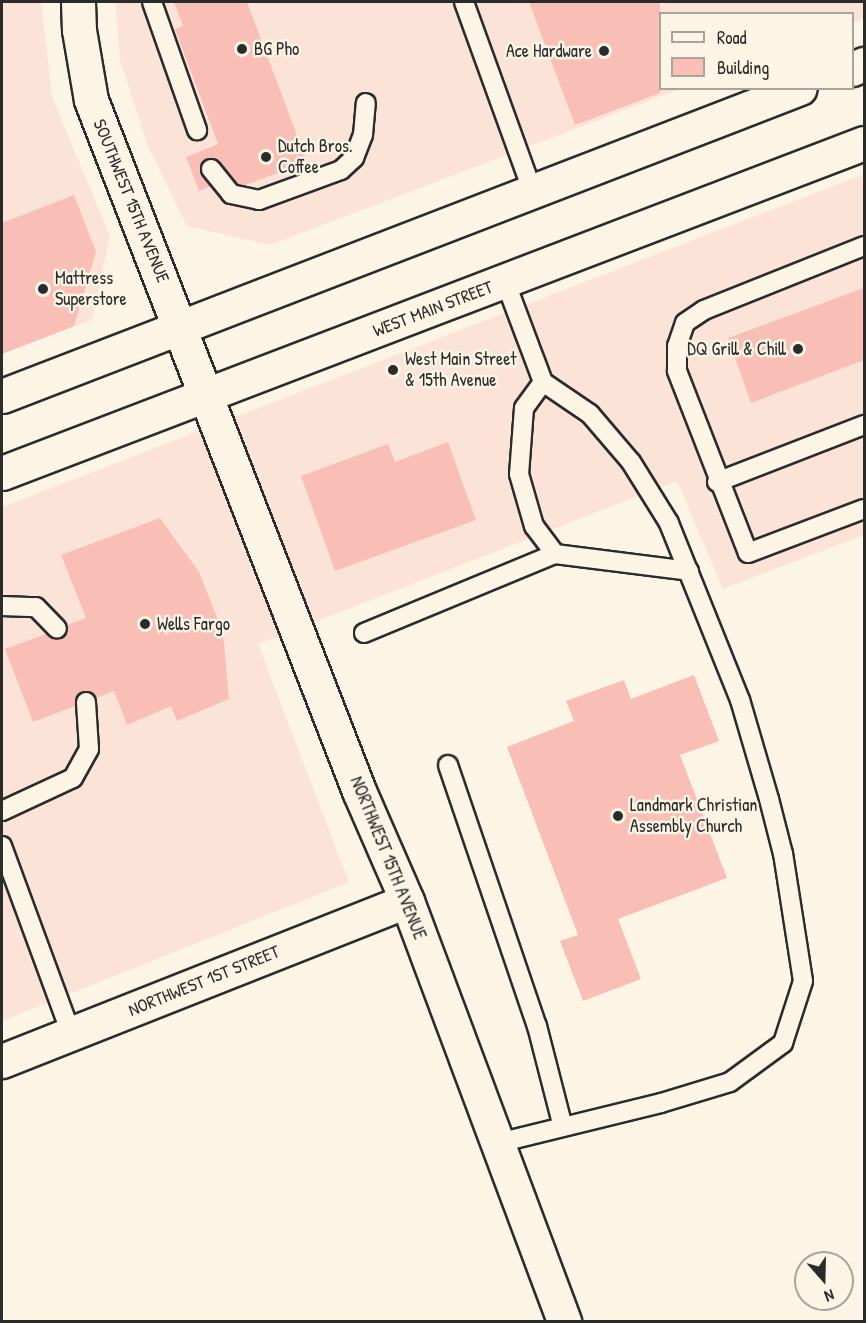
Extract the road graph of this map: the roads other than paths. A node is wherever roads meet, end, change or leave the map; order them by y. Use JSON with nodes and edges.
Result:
{"nodes":[{"id":1,"x":78,"y":2,"type":"edge"},
{"id":2,"x":152,"y":2,"type":"edge"},
{"id":3,"x":464,"y":2,"type":"edge"},
{"id":4,"x":795,"y":90,"type":"edge"},
{"id":5,"x":366,"y":103,"type":"dead end"},
{"id":6,"x":197,"y":130,"type":"dead end"},
{"id":7,"x":864,"y":143,"type":"edge"},
{"id":8,"x":211,"y":169,"type":"dead end"},
{"id":9,"x":532,"y":190,"type":"junction"},
{"id":10,"x":864,"y":246,"type":"edge"},
{"id":11,"x":505,"y":281,"type":"junction"},
{"id":12,"x":181,"y":328,"type":"junction"},
{"id":13,"x":543,"y":382,"type":"junction"},
{"id":14,"x":208,"y":395,"type":"junction"},
{"id":15,"x":2,"y":396,"type":"edge"},
{"id":16,"x":864,"y":425,"type":"edge"},
{"id":17,"x":2,"y":473,"type":"edge"},
{"id":18,"x":717,"y":482,"type":"junction"},
{"id":19,"x":864,"y":509,"type":"edge"},
{"id":20,"x":555,"y":554,"type":"junction"},
{"id":21,"x":689,"y":571,"type":"junction"},
{"id":22,"x":2,"y":606,"type":"edge"},
{"id":23,"x":57,"y":629,"type":"dead end"},
{"id":24,"x":364,"y":633,"type":"dead end"},
{"id":25,"x":86,"y":702,"type":"dead end"},
{"id":26,"x":448,"y":765,"type":"dead end"},
{"id":27,"x":2,"y":812,"type":"edge"},
{"id":28,"x":2,"y":846,"type":"edge"},
{"id":29,"x":407,"y":901,"type":"junction"},
{"id":30,"x":71,"y":1034,"type":"junction"},
{"id":31,"x":2,"y":1062,"type":"edge"},
{"id":32,"x":563,"y":1127,"type":"junction"},
{"id":33,"x":498,"y":1143,"type":"junction"},
{"id":34,"x":564,"y":1322,"type":"edge"}],
"edges":[{"from":1,"to":12,"type":"main road","name":"SOUTHWEST 15TH AVENUE"},
{"from":2,"to":6,"type":"lane"},
{"from":3,"to":9,"type":"lane"},
{"from":4,"to":9,"type":"main road"},
{"from":5,"to":8,"type":"lane"},
{"from":7,"to":11,"type":"main road","name":"WEST MAIN STREET"},
{"from":9,"to":12,"type":"main road"},
{"from":10,"to":18,"type":"lane"},
{"from":11,"to":13,"type":"lane"},
{"from":11,"to":14,"type":"main road","name":"WEST MAIN STREET"},
{"from":12,"to":14,"type":"main road","name":"SOUTHWEST 15TH AVENUE"},
{"from":12,"to":15,"type":"main road"},
{"from":13,"to":20,"type":"lane"},
{"from":13,"to":21,"type":"lane"},
{"from":14,"to":17,"type":"main road","name":"WEST MAIN STREET"},
{"from":14,"to":29,"type":"main road","name":"NORTHWEST 15TH AVENUE"},
{"from":16,"to":18,"type":"lane"},
{"from":18,"to":19,"type":"lane"},
{"from":20,"to":21,"type":"lane"},
{"from":20,"to":24,"type":"lane"},
{"from":21,"to":32,"type":"lane"},
{"from":22,"to":23,"type":"lane"},
{"from":25,"to":27,"type":"lane"},
{"from":26,"to":32,"type":"lane"},
{"from":28,"to":30,"type":"lane"},
{"from":29,"to":30,"type":"main road","name":"NORTHWEST 1ST STREET"},
{"from":29,"to":33,"type":"main road","name":"NORTHWEST 15TH AVENUE"},
{"from":30,"to":31,"type":"main road","name":"NORTHWEST 1ST STREET"},
{"from":32,"to":33,"type":"lane"},
{"from":33,"to":34,"type":"main road","name":"NORTHWEST 15TH AVENUE"}]}
